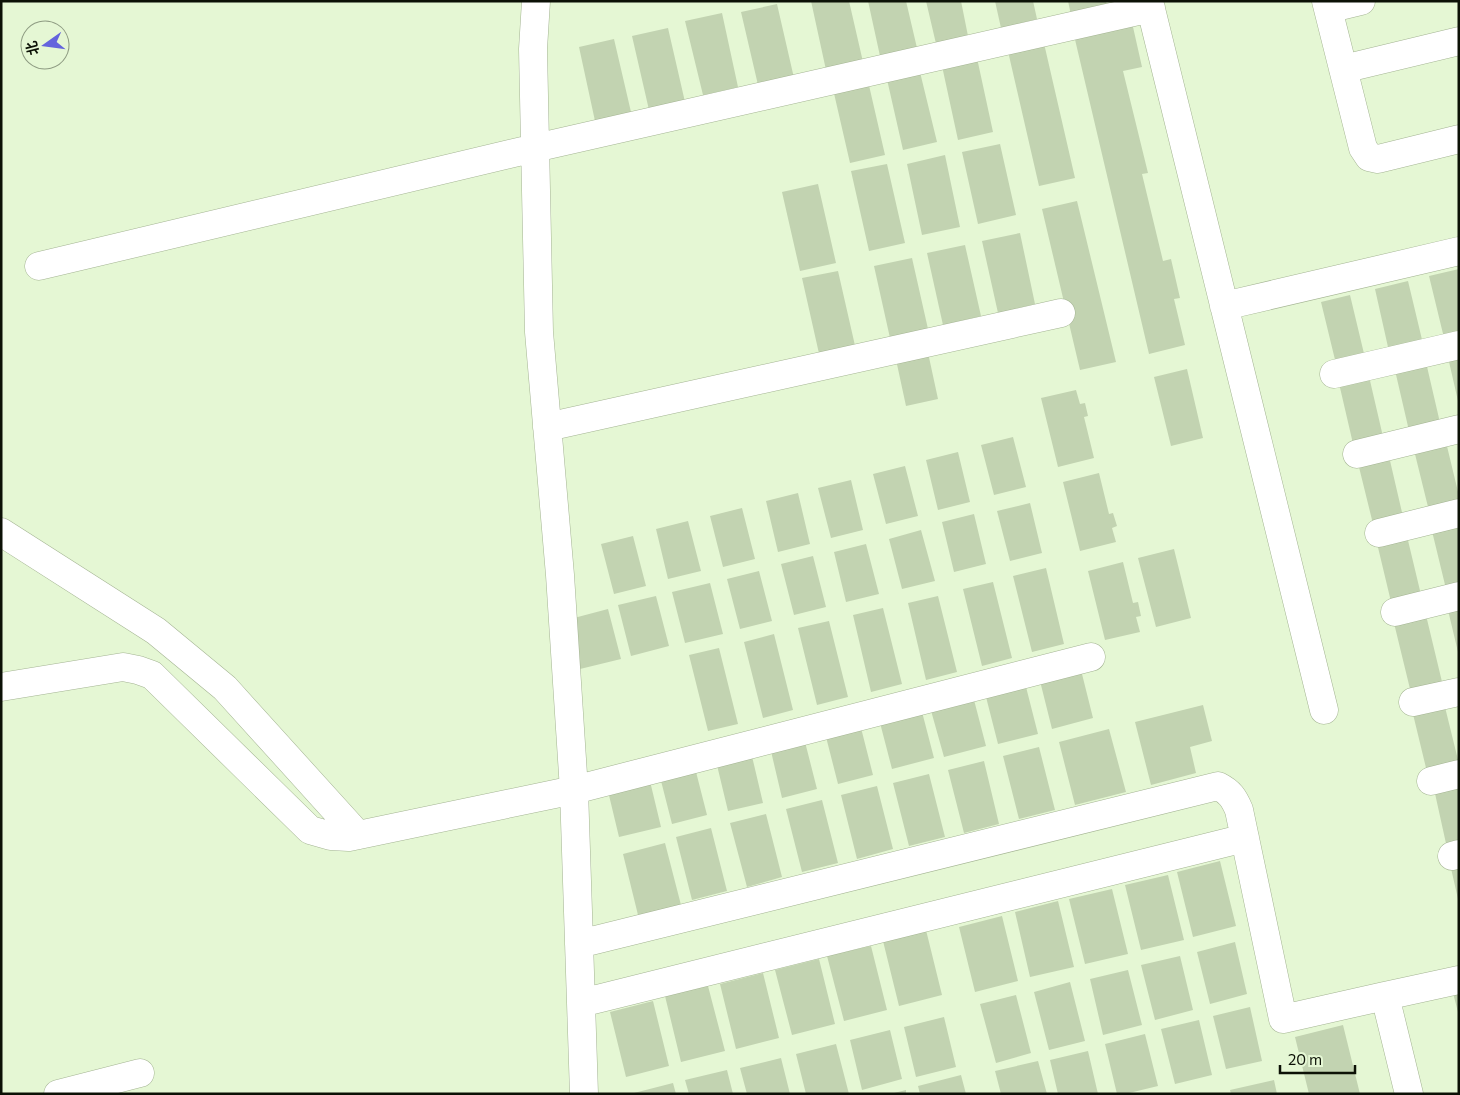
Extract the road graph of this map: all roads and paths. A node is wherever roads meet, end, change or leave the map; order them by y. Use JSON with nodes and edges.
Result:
{"nodes":[{"id":1,"x":536,"y":1,"type":"edge"},
{"id":2,"x":1361,"y":1,"type":"edge"},
{"id":3,"x":1150,"y":5,"type":"edge"},
{"id":4,"x":1327,"y":5,"type":"edge"},
{"id":5,"x":1459,"y":41,"type":"edge"},
{"id":6,"x":1343,"y":69,"type":"junction"},
{"id":7,"x":1459,"y":139,"type":"edge"},
{"id":8,"x":535,"y":148,"type":"junction"},
{"id":9,"x":1459,"y":251,"type":"edge"},
{"id":10,"x":39,"y":266,"type":"dead end"},
{"id":11,"x":1224,"y":306,"type":"junction"},
{"id":12,"x":1061,"y":313,"type":"dead end"},
{"id":13,"x":1459,"y":345,"type":"edge"},
{"id":14,"x":1334,"y":374,"type":"dead end"},
{"id":15,"x":547,"y":427,"type":"junction"},
{"id":16,"x":1459,"y":430,"type":"edge"},
{"id":17,"x":1357,"y":454,"type":"dead end"},
{"id":18,"x":1459,"y":513,"type":"edge"},
{"id":19,"x":1,"y":532,"type":"edge"},
{"id":20,"x":1379,"y":533,"type":"dead end"},
{"id":21,"x":1459,"y":596,"type":"edge"},
{"id":22,"x":1395,"y":612,"type":"dead end"},
{"id":23,"x":156,"y":631,"type":"junction"},
{"id":24,"x":1091,"y":657,"type":"dead end"},
{"id":25,"x":138,"y":670,"type":"junction"},
{"id":26,"x":1,"y":687,"type":"edge"},
{"id":27,"x":1459,"y":692,"type":"edge"},
{"id":28,"x":1413,"y":702,"type":"dead end"},
{"id":29,"x":1324,"y":710,"type":"dead end"},
{"id":30,"x":1459,"y":774,"type":"edge"},
{"id":31,"x":1431,"y":781,"type":"dead end"},
{"id":32,"x":574,"y":790,"type":"junction"},
{"id":33,"x":358,"y":835,"type":"junction"},
{"id":34,"x":1245,"y":838,"type":"junction"},
{"id":35,"x":579,"y":944,"type":"junction"},
{"id":36,"x":1459,"y":980,"type":"edge"},
{"id":37,"x":1385,"y":996,"type":"junction"},
{"id":38,"x":581,"y":1003,"type":"junction"},
{"id":39,"x":140,"y":1073,"type":"dead end"},
{"id":40,"x":58,"y":1094,"type":"edge"},
{"id":41,"x":584,"y":1094,"type":"edge"},
{"id":42,"x":1409,"y":1094,"type":"edge"}],
"edges":[{"from":1,"to":8,"type":"street"},
{"from":2,"to":4,"type":"street"},
{"from":3,"to":8,"type":"street"},
{"from":3,"to":11,"type":"street"},
{"from":4,"to":6,"type":"street"},
{"from":5,"to":6,"type":"street"},
{"from":6,"to":7,"type":"street"},
{"from":8,"to":10,"type":"street"},
{"from":8,"to":15,"type":"street"},
{"from":9,"to":11,"type":"street"},
{"from":11,"to":29,"type":"street"},
{"from":12,"to":15,"type":"street"},
{"from":13,"to":14,"type":"street"},
{"from":15,"to":32,"type":"street"},
{"from":16,"to":17,"type":"street"},
{"from":18,"to":20,"type":"street"},
{"from":19,"to":23,"type":"street"},
{"from":21,"to":22,"type":"street"},
{"from":23,"to":25,"type":"street"},
{"from":23,"to":33,"type":"street"},
{"from":24,"to":32,"type":"street"},
{"from":25,"to":26,"type":"street"},
{"from":25,"to":33,"type":"street"},
{"from":27,"to":28,"type":"street"},
{"from":30,"to":31,"type":"street"},
{"from":32,"to":33,"type":"street"},
{"from":32,"to":35,"type":"street"},
{"from":34,"to":35,"type":"street"},
{"from":34,"to":37,"type":"street"},
{"from":34,"to":38,"type":"street"},
{"from":35,"to":38,"type":"street"},
{"from":36,"to":37,"type":"street"},
{"from":37,"to":42,"type":"street"},
{"from":38,"to":41,"type":"street"},
{"from":39,"to":40,"type":"street"}]}
